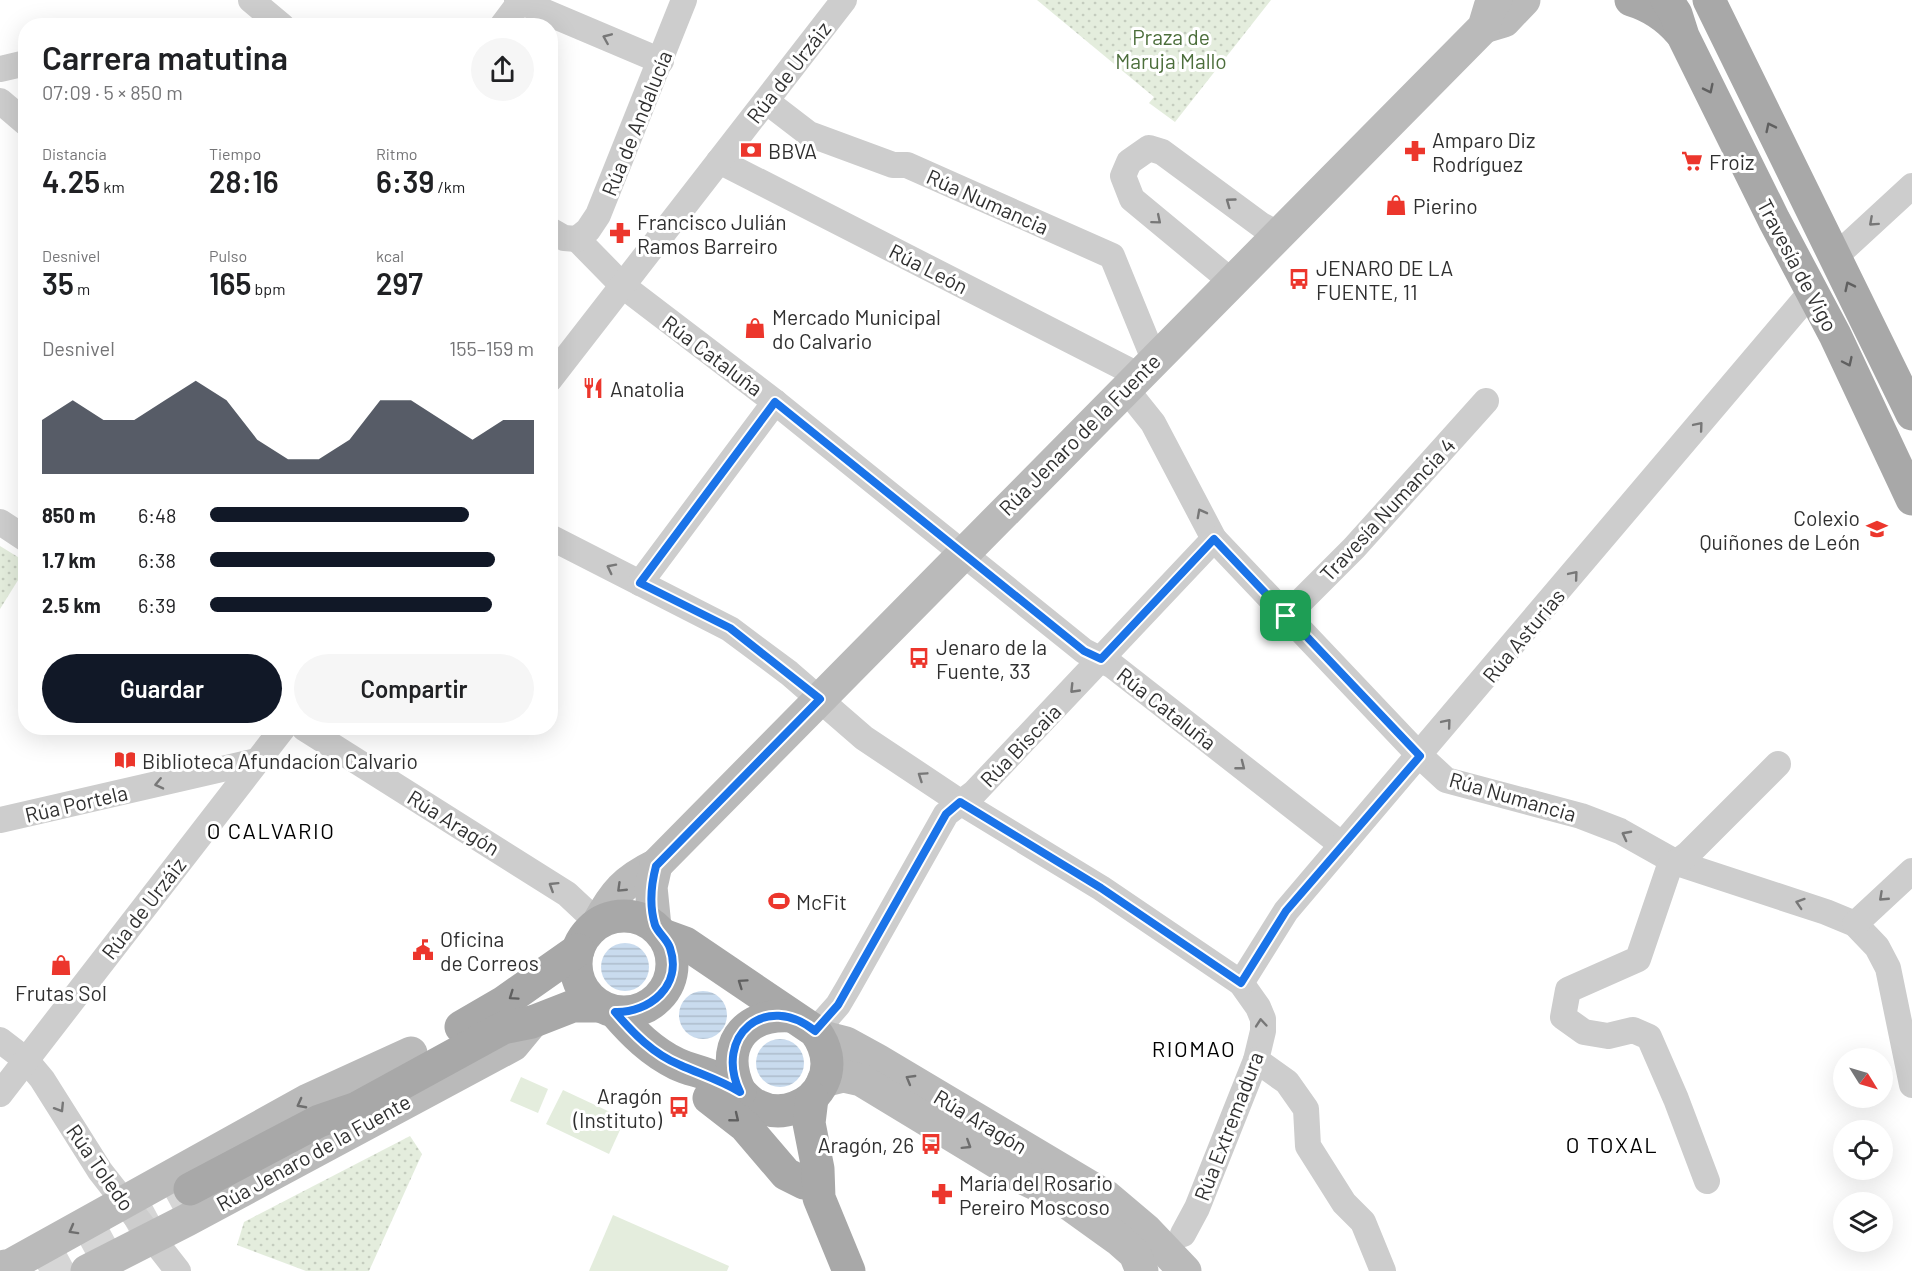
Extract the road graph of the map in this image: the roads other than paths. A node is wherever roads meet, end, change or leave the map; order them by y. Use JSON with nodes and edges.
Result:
{"nodes":[{"id":1,"x":251,"y":0,"type":"edge"},
{"id":2,"x":684,"y":0,"type":"edge"},
{"id":3,"x":844,"y":0,"type":"edge"},
{"id":4,"x":1631,"y":0,"type":"edge"},
{"id":5,"x":1667,"y":0,"type":"edge"},
{"id":6,"x":1709,"y":0,"type":"edge"},
{"id":7,"x":518,"y":1,"type":"edge"},
{"id":8,"x":1512,"y":6,"type":"edge"},
{"id":9,"x":272,"y":18,"type":"edge"},
{"id":10,"x":507,"y":18,"type":"edge"},
{"id":11,"x":1683,"y":36,"type":"junction"},
{"id":12,"x":662,"y":61,"type":"junction"},
{"id":13,"x":18,"y":65,"type":"edge"},
{"id":14,"x":0,"y":69,"type":"edge"},
{"id":15,"x":0,"y":101,"type":"edge"},
{"id":16,"x":766,"y":101,"type":"junction"},
{"id":17,"x":18,"y":116,"type":"edge"},
{"id":18,"x":719,"y":161,"type":"junction"},
{"id":19,"x":1912,"y":186,"type":"edge"},
{"id":20,"x":1278,"y":234,"type":"junction"},
{"id":21,"x":558,"y":235,"type":"edge"},
{"id":22,"x":577,"y":239,"type":"junction"},
{"id":23,"x":1835,"y":257,"type":"junction"},
{"id":24,"x":1231,"y":281,"type":"junction"},
{"id":25,"x":623,"y":286,"type":"junction"},
{"id":26,"x":1812,"y":291,"type":"junction"},
{"id":27,"x":558,"y":361,"type":"edge"},
{"id":28,"x":1139,"y":374,"type":"junction"},
{"id":29,"x":1486,"y":401,"type":"dead end"},
{"id":30,"x":775,"y":402,"type":"junction"},
{"id":31,"x":1912,"y":414,"type":"edge"},
{"id":32,"x":1912,"y":499,"type":"edge"},
{"id":33,"x":0,"y":522,"type":"edge"},
{"id":34,"x":18,"y":534,"type":"edge"},
{"id":35,"x":1214,"y":539,"type":"junction"},
{"id":36,"x":558,"y":541,"type":"edge"},
{"id":37,"x":961,"y":554,"type":"junction"},
{"id":38,"x":640,"y":583,"type":"junction"},
{"id":39,"x":1286,"y":616,"type":"junction"},
{"id":40,"x":1101,"y":659,"type":"junction"},
{"id":41,"x":820,"y":699,"type":"junction"},
{"id":42,"x":277,"y":735,"type":"edge"},
{"id":43,"x":315,"y":735,"type":"edge"},
{"id":44,"x":1420,"y":756,"type":"junction"},
{"id":45,"x":257,"y":761,"type":"junction"},
{"id":46,"x":1778,"y":764,"type":"dead end"},
{"id":47,"x":960,"y":802,"type":"junction"},
{"id":48,"x":0,"y":820,"type":"edge"},
{"id":49,"x":1342,"y":845,"type":"junction"},
{"id":50,"x":1677,"y":863,"type":"junction"},
{"id":51,"x":656,"y":866,"type":"junction"},
{"id":52,"x":1912,"y":871,"type":"edge"},
{"id":53,"x":598,"y":923,"type":"junction"},
{"id":54,"x":1855,"y":924,"type":"junction"},
{"id":55,"x":659,"y":931,"type":"junction"},
{"id":56,"x":578,"y":951,"type":"junction"},
{"id":57,"x":1241,"y":983,"type":"junction"},
{"id":58,"x":606,"y":1009,"type":"junction"},
{"id":59,"x":532,"y":1022,"type":"junction"},
{"id":60,"x":808,"y":1028,"type":"junction"},
{"id":61,"x":0,"y":1040,"type":"edge"},
{"id":62,"x":411,"y":1053,"type":"junction"},
{"id":63,"x":1256,"y":1059,"type":"junction"},
{"id":64,"x":26,"y":1060,"type":"junction"},
{"id":65,"x":678,"y":1065,"type":"junction"},
{"id":66,"x":1912,"y":1085,"type":"edge"},
{"id":67,"x":818,"y":1090,"type":"junction"},
{"id":68,"x":0,"y":1094,"type":"edge"},
{"id":69,"x":749,"y":1099,"type":"junction"},
{"id":70,"x":319,"y":1121,"type":"junction"},
{"id":71,"x":1707,"y":1181,"type":"dead end"},
{"id":72,"x":190,"y":1189,"type":"tunnel mouth"},
{"id":73,"x":812,"y":1190,"type":"junction"},
{"id":74,"x":125,"y":1202,"type":"junction"},
{"id":75,"x":151,"y":1239,"type":"junction"},
{"id":76,"x":1178,"y":1252,"type":"edge"},
{"id":77,"x":1139,"y":1262,"type":"edge"},
{"id":78,"x":0,"y":1268,"type":"edge"},
{"id":79,"x":180,"y":1270,"type":"edge"},
{"id":80,"x":87,"y":1271,"type":"edge"},
{"id":81,"x":849,"y":1271,"type":"edge"},
{"id":82,"x":1383,"y":1271,"type":"edge"}],
"edges":[{"from":1,"to":9,"type":"street"},
{"from":2,"to":12,"type":"street","name":"Rúa de Andalucía"},
{"from":3,"to":16,"type":"street","name":"Rúa de Urzáiz"},
{"from":4,"to":11,"type":"main road"},
{"from":5,"to":11,"type":"main road","name":"Travesía de Vigo"},
{"from":23,"to":6,"type":"main road","name":"Travesía de Vigo","one_way":true},
{"from":7,"to":10,"type":"street"},
{"from":12,"to":7,"type":"street","one_way":true},
{"from":8,"to":20,"type":"main road","name":"Rúa Jenaro de la Fuente"},
{"from":11,"to":26,"type":"main road","name":"Travesía de Vigo","one_way":true},
{"from":12,"to":22,"type":"street","name":"Rúa de Andalucía"},
{"from":13,"to":14,"type":"street"},
{"from":15,"to":17,"type":"street"},
{"from":16,"to":18,"type":"street","name":"Rúa de Urzáiz"},
{"from":16,"to":28,"type":"street","name":"Rúa Numancia"},
{"from":18,"to":25,"type":"street","name":"Rúa de Urzáiz"},
{"from":18,"to":28,"type":"street","name":"Rúa León"},
{"from":19,"to":23,"type":"street","one_way":true},
{"from":20,"to":24,"type":"main road","name":"Rúa Jenaro de la Fuente"},
{"from":20,"to":24,"type":"street","one_way":true},
{"from":21,"to":22,"type":"street"},
{"from":22,"to":25,"type":"street"},
{"from":31,"to":23,"type":"main road","name":"Travesía de Vigo","one_way":true},
{"from":24,"to":28,"type":"main road","name":"Rúa Jenaro de la Fuente"},
{"from":25,"to":27,"type":"street","name":"Rúa de Urzáiz"},
{"from":25,"to":30,"type":"street","name":"Rúa Cataluña"},
{"from":26,"to":32,"type":"main road","name":"Travesía de Vigo","one_way":true},
{"from":44,"to":26,"type":"street","name":"Rúa Asturias","one_way":true},
{"from":35,"to":28,"type":"street","name":"Rúa Numancia","one_way":true},
{"from":28,"to":37,"type":"main road","name":"Rúa Jenaro de la Fuente"},
{"from":29,"to":39,"type":"street","name":"Travesía Numancia 4"},
{"from":30,"to":37,"type":"street","name":"Rúa Cataluña"},
{"from":30,"to":38,"type":"street"},
{"from":33,"to":34,"type":"street"},
{"from":35,"to":39,"type":"street","name":"Rúa Numancia"},
{"from":35,"to":40,"type":"street","name":"Rúa Biscaia"},
{"from":38,"to":36,"type":"street","name":"Rúa Extremadura","one_way":true},
{"from":37,"to":40,"type":"street","name":"Rúa Cataluña"},
{"from":37,"to":41,"type":"main road","name":"Rúa Jenaro de la Fuente"},
{"from":38,"to":41,"type":"street","name":"Rúa Extremadura"},
{"from":39,"to":44,"type":"street","name":"Rúa Numancia"},
{"from":40,"to":47,"type":"street","name":"Rúa Biscaia","one_way":true},
{"from":40,"to":49,"type":"street","name":"Rúa Cataluña","one_way":true},
{"from":47,"to":41,"type":"street","name":"Rúa Extremadura","one_way":true},
{"from":41,"to":51,"type":"main road","name":"Rúa Jenaro de la Fuente"},
{"from":42,"to":45,"type":"street","name":"Rúa de Urzáiz"},
{"from":53,"to":43,"type":"street","name":"Rúa Aragón","one_way":true},
{"from":44,"to":49,"type":"street","name":"Rúa Asturias"},
{"from":50,"to":44,"type":"street","name":"Rúa Numancia","one_way":true},
{"from":45,"to":48,"type":"street","name":"Rúa Portela","one_way":true},
{"from":45,"to":64,"type":"street","name":"Rúa de Urzáiz"},
{"from":46,"to":50,"type":"street"},
{"from":47,"to":57,"type":"street","name":"Rúa Extremadura"},
{"from":47,"to":60,"type":"street","name":"Rúa Biscaia"},
{"from":49,"to":57,"type":"street","name":"Rúa Asturias"},
{"from":54,"to":50,"type":"street","name":"Rúa Numancia","one_way":true},
{"from":50,"to":71,"type":"street"},
{"from":51,"to":53,"type":"main road","name":"Rúa Jenaro de la Fuente","one_way":true},
{"from":51,"to":55,"type":"main road"},
{"from":52,"to":54,"type":"street","one_way":true},
{"from":53,"to":55,"type":"main road","name":"Rúa Aragón"},
{"from":53,"to":56,"type":"main road"},
{"from":54,"to":66,"type":"street","name":"Rúa Numancia"},
{"from":55,"to":58,"type":"main road"},
{"from":60,"to":55,"type":"main road","name":"Rúa Aragón","one_way":true},
{"from":56,"to":58,"type":"main road","name":"Rúa Aragón"},
{"from":56,"to":62,"type":"main road","name":"Rúa Jenaro de la Fuente","one_way":true},
{"from":63,"to":57,"type":"street","name":"Rúa Extremadura","one_way":true},
{"from":58,"to":59,"type":"main road","name":"Rúa Jenaro de la Fuente"},
{"from":58,"to":65,"type":"main road","name":"Rúa Aragón"},
{"from":59,"to":70,"type":"main road","name":"Rúa Jenaro de la Fuente"},
{"from":59,"to":75,"type":"main road","name":"Rúa Jenaro de la Fuente"},
{"from":60,"to":67,"type":"main road"},
{"from":60,"to":69,"type":"main road","name":"Rúa Aragón"},
{"from":76,"to":60,"type":"main road","name":"Rúa Aragón","one_way":true},
{"from":61,"to":64,"type":"street","name":"Rúa Toledo"},
{"from":62,"to":70,"type":"main road","name":"Rúa Jenaro de la Fuente"},
{"from":62,"to":74,"type":"main road","name":"Rúa Jenaro de la Fuente","one_way":true},
{"from":63,"to":76,"type":"street","name":"Rúa Extremadura"},
{"from":63,"to":82,"type":"street"},
{"from":64,"to":68,"type":"street","name":"Rúa de Urzáiz"},
{"from":64,"to":74,"type":"street","name":"Rúa Toledo","one_way":true},
{"from":65,"to":69,"type":"main road","name":"Rúa Aragón"},
{"from":65,"to":73,"type":"main road","one_way":true},
{"from":67,"to":69,"type":"main road","name":"Rúa Aragón"},
{"from":67,"to":73,"type":"main road"},
{"from":67,"to":77,"type":"main road","name":"Rúa Aragón","one_way":true},
{"from":69,"to":73,"type":"main road"},
{"from":70,"to":72,"type":"main road"},
{"from":73,"to":81,"type":"main road"},
{"from":74,"to":75,"type":"street","name":"Rúa Toledo"},
{"from":74,"to":78,"type":"main road","name":"Rúa Jenaro de la Fuente","one_way":true},
{"from":75,"to":79,"type":"street","name":"Rúa Toledo"},
{"from":75,"to":80,"type":"main road","name":"Rúa Jenaro de la Fuente"},
{"from":76,"to":77,"type":"main road"}]}
